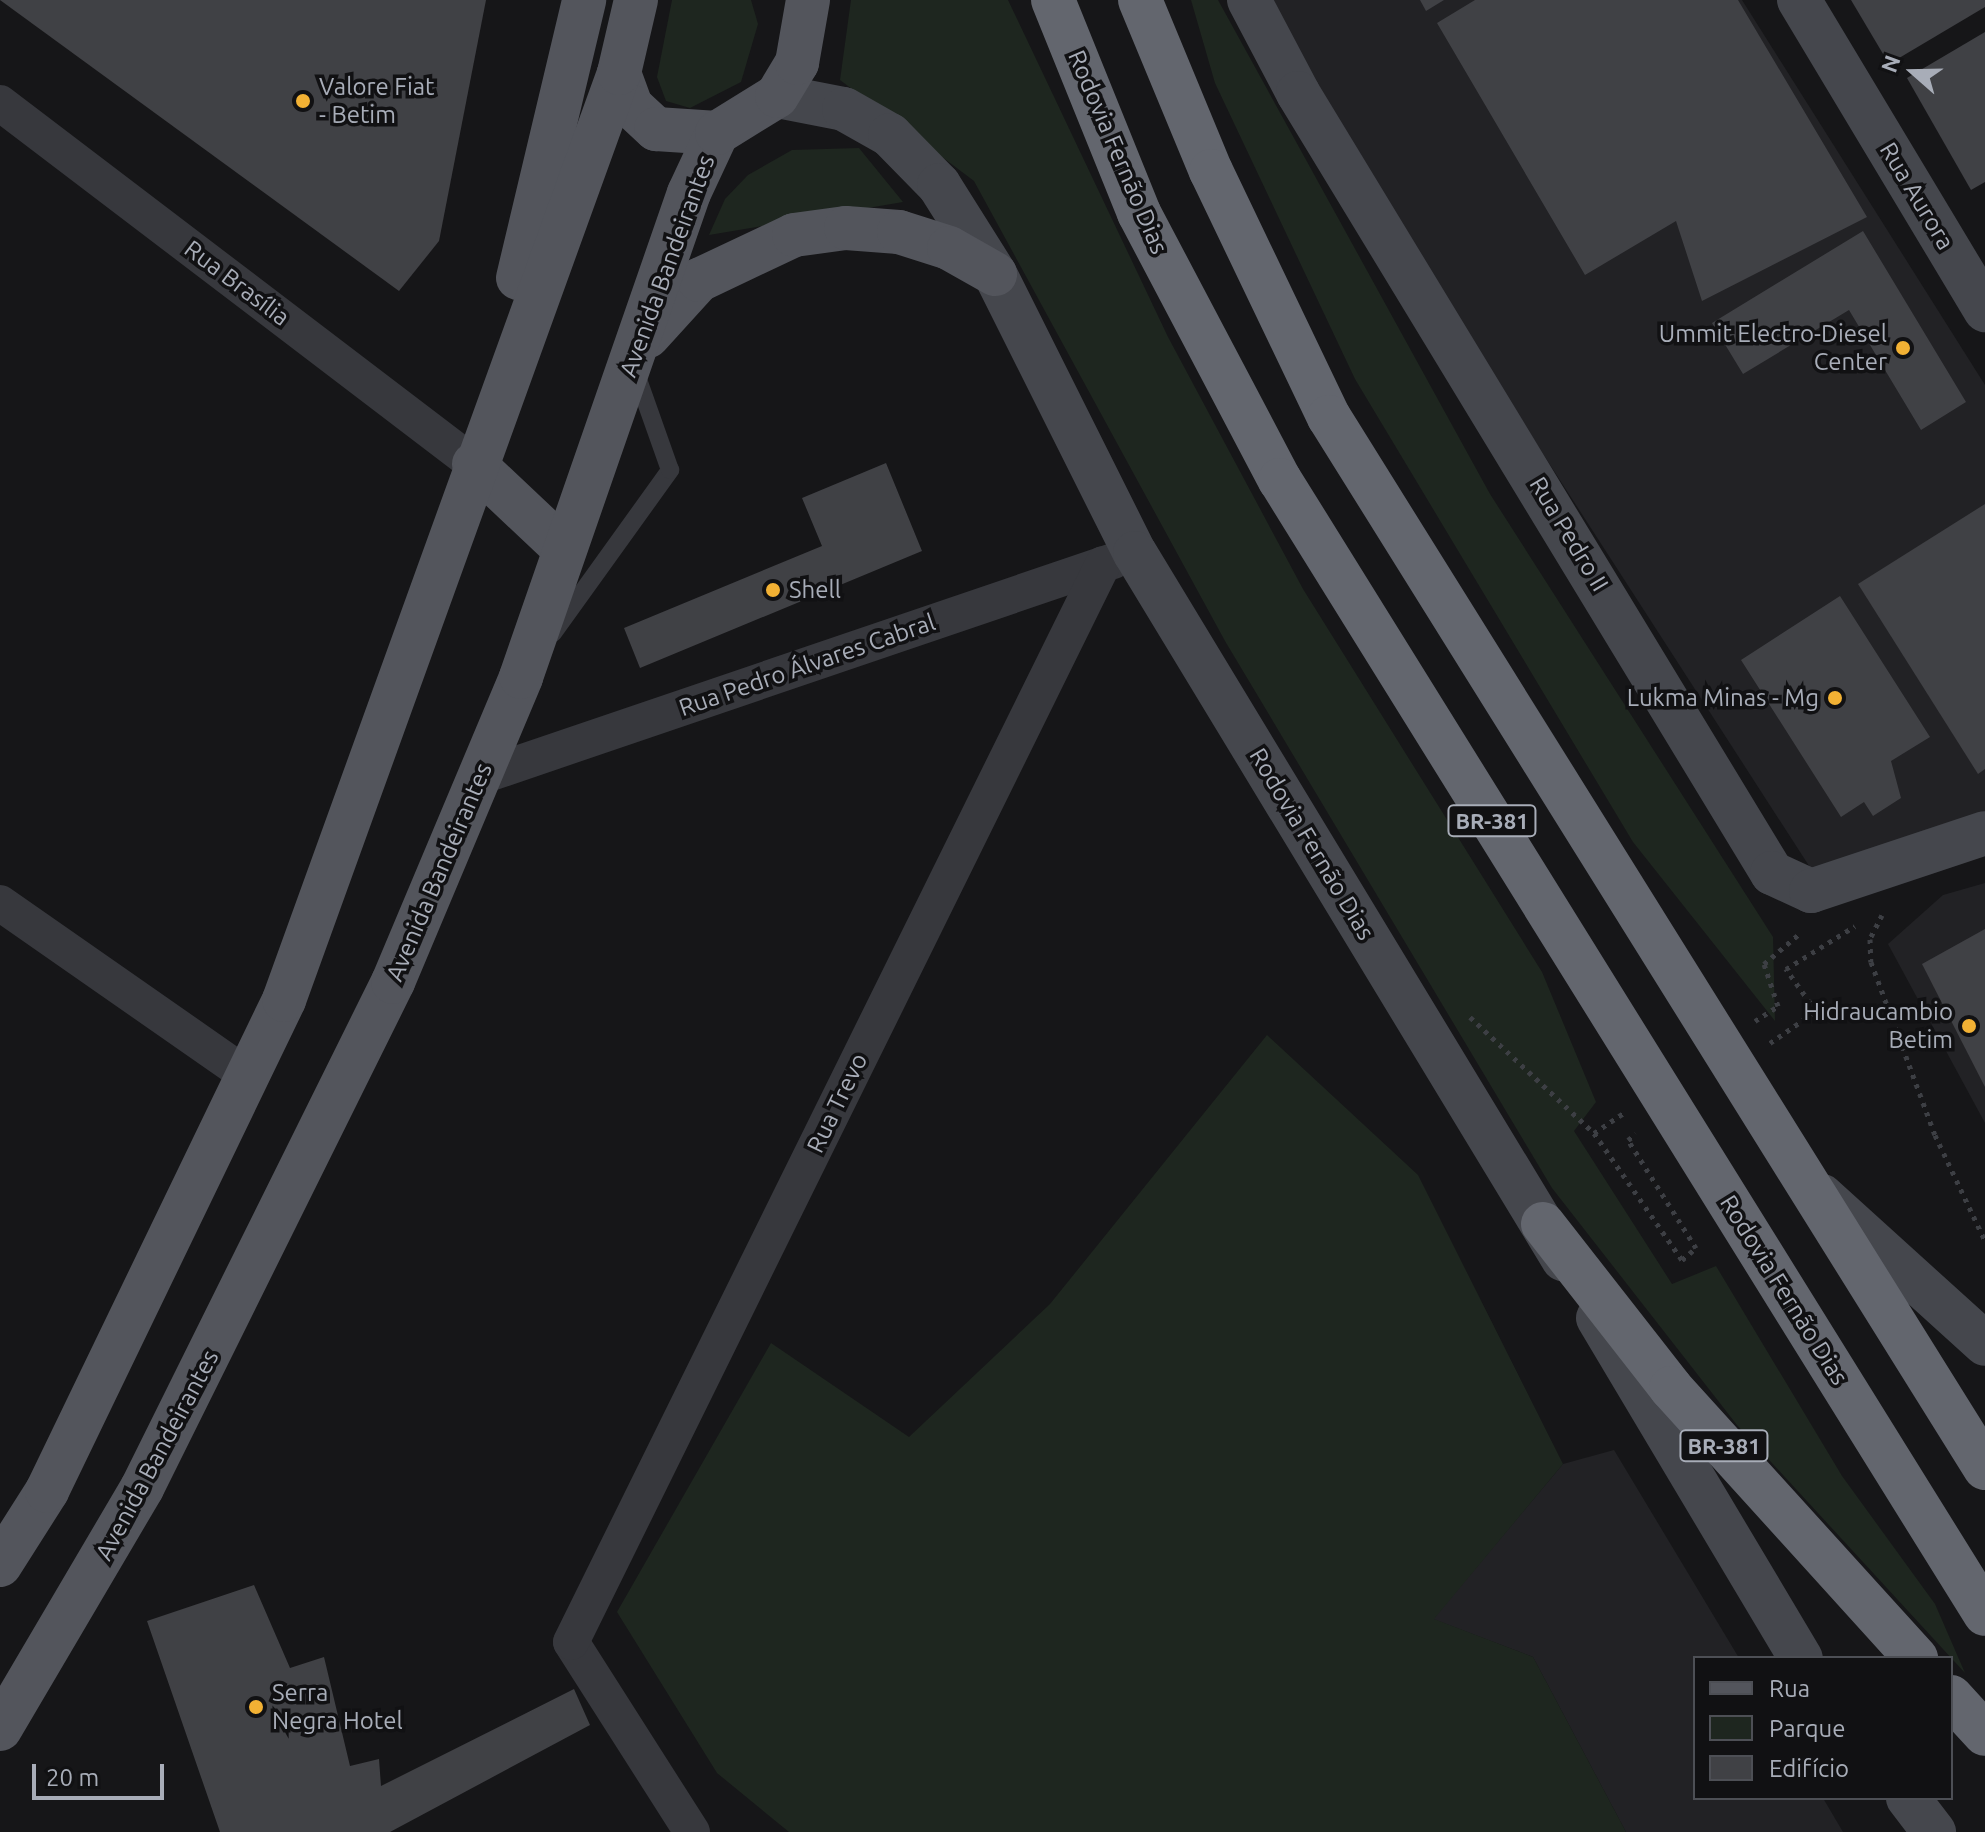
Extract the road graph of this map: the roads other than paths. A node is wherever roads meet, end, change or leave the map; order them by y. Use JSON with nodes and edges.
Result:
{"nodes":[{"id":1,"x":584,"y":0,"type":"edge"},
{"id":2,"x":636,"y":0,"type":"edge"},
{"id":3,"x":808,"y":0,"type":"edge"},
{"id":4,"x":1053,"y":0,"type":"edge"},
{"id":5,"x":1140,"y":0,"type":"edge"},
{"id":6,"x":1249,"y":0,"type":"edge"},
{"id":7,"x":1799,"y":0,"type":"edge"},
{"id":8,"x":619,"y":73,"type":"junction"},
{"id":9,"x":777,"y":96,"type":"junction"},
{"id":10,"x":0,"y":103,"type":"edge"},
{"id":11,"x":717,"y":133,"type":"junction"},
{"id":12,"x":995,"y":274,"type":"junction"},
{"id":13,"x":1985,"y":310,"type":"edge"},
{"id":14,"x":631,"y":361,"type":"junction"},
{"id":15,"x":474,"y":464,"type":"junction"},
{"id":16,"x":562,"y":547,"type":"junction"},
{"id":17,"x":1119,"y":559,"type":"junction"},
{"id":18,"x":521,"y":677,"type":"junction"},
{"id":19,"x":479,"y":777,"type":"junction"},
{"id":20,"x":1985,"y":833,"type":"edge"},
{"id":21,"x":0,"y":903,"type":"edge"},
{"id":22,"x":248,"y":1076,"type":"junction"},
{"id":23,"x":1808,"y":1184,"type":"junction"},
{"id":24,"x":1543,"y":1224,"type":"junction"},
{"id":25,"x":1985,"y":1344,"type":"edge"},
{"id":26,"x":1985,"y":1468,"type":"edge"},
{"id":27,"x":0,"y":1565,"type":"edge"},
{"id":28,"x":1985,"y":1614,"type":"edge"},
{"id":29,"x":1800,"y":1656,"type":"edge"},
{"id":30,"x":1914,"y":1656,"type":"edge"},
{"id":31,"x":1953,"y":1699,"type":"edge"},
{"id":32,"x":0,"y":1729,"type":"edge"},
{"id":33,"x":1985,"y":1734,"type":"edge"},
{"id":34,"x":1910,"y":1800,"type":"edge"},
{"id":35,"x":692,"y":1832,"type":"edge"},
{"id":36,"x":1934,"y":1832,"type":"edge"}],
"edges":[{"from":1,"to":15,"type":"main road"},
{"from":2,"to":8,"type":"main road"},
{"from":3,"to":9,"type":"main road","name":"Avenida Bandeirantes"},
{"from":4,"to":28,"type":"highway","name":"Rodovia Fernão Dias","number":"BR-381"},
{"from":5,"to":23,"type":"highway","number":"BR-381"},
{"from":6,"to":20,"type":"main road","name":"Rua Pedro II"},
{"from":7,"to":13,"type":"main road","name":"Rua Aurora"},
{"from":8,"to":11,"type":"main road"},
{"from":8,"to":15,"type":"main road"},
{"from":9,"to":11,"type":"main road","name":"Avenida Bandeirantes"},
{"from":9,"to":12,"type":"main road","name":"Rodovia Fernão Dias","number":"BR-381"},
{"from":10,"to":15,"type":"street","name":"Rua Brasília"},
{"from":11,"to":14,"type":"main road","name":"Avenida Bandeirantes"},
{"from":12,"to":14,"type":"main road"},
{"from":12,"to":17,"type":"main road","name":"Rodovia Fernão Dias","number":"BR-381"},
{"from":14,"to":16,"type":"main road","name":"Avenida Bandeirantes"},
{"from":14,"to":18,"type":"lane"},
{"from":15,"to":16,"type":"main road"},
{"from":15,"to":22,"type":"main road"},
{"from":16,"to":18,"type":"main road","name":"Avenida Bandeirantes"},
{"from":17,"to":19,"type":"street","name":"Rua Pedro Álvares Cabral"},
{"from":17,"to":24,"type":"main road","name":"Rodovia Fernão Dias","number":"BR-381"},
{"from":17,"to":35,"type":"street","name":"Rua Trevo"},
{"from":18,"to":19,"type":"main road","name":"Avenida Bandeirantes"},
{"from":19,"to":32,"type":"main road","name":"Avenida Bandeirantes"},
{"from":21,"to":22,"type":"street"},
{"from":22,"to":27,"type":"main road"},
{"from":23,"to":25,"type":"main road"},
{"from":23,"to":26,"type":"highway","number":"BR-381"},
{"from":24,"to":29,"type":"main road","name":"Rodovia Fernão Dias","number":"BR-381"},
{"from":24,"to":30,"type":"highway","number":"BR-381"},
{"from":31,"to":33,"type":"highway"},
{"from":34,"to":36,"type":"main road"}]}
